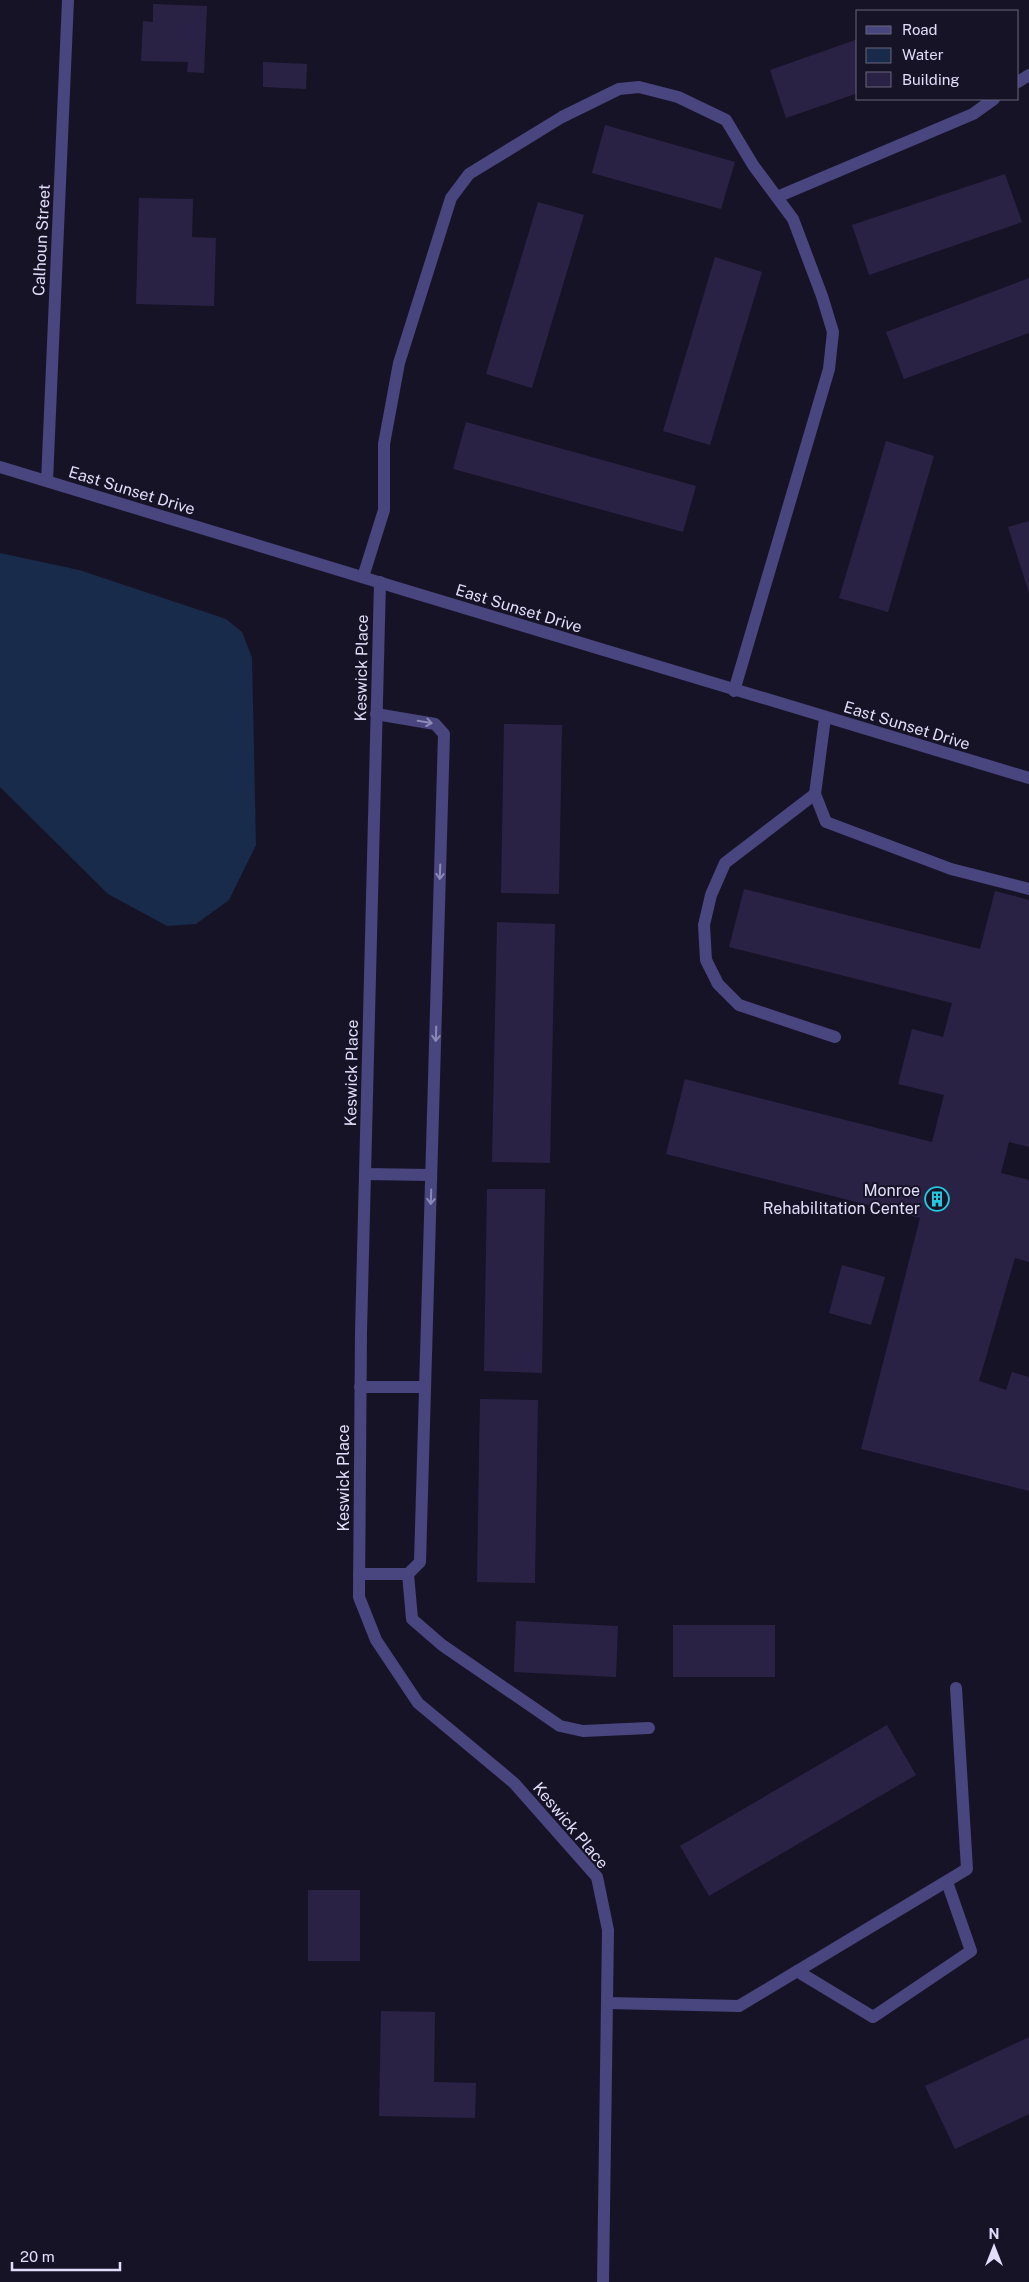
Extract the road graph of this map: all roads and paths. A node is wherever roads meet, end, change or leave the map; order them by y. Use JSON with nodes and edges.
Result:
{"nodes":[{"id":1,"x":68,"y":0,"type":"edge"},
{"id":2,"x":993,"y":100,"type":"edge"},
{"id":3,"x":777,"y":197,"type":"junction"},
{"id":4,"x":0,"y":467,"type":"edge"},
{"id":5,"x":46,"y":481,"type":"junction"},
{"id":6,"x":363,"y":577,"type":"junction"},
{"id":7,"x":380,"y":582,"type":"junction"},
{"id":8,"x":734,"y":691,"type":"junction"},
{"id":9,"x":376,"y":714,"type":"junction"},
{"id":10,"x":825,"y":718,"type":"junction"},
{"id":11,"x":1029,"y":778,"type":"edge"},
{"id":12,"x":815,"y":794,"type":"junction"},
{"id":13,"x":1029,"y":890,"type":"edge"},
{"id":14,"x":835,"y":1036,"type":"dead end"},
{"id":15,"x":365,"y":1174,"type":"junction"},
{"id":16,"x":431,"y":1175,"type":"junction"},
{"id":17,"x":360,"y":1387,"type":"junction"},
{"id":18,"x":425,"y":1387,"type":"junction"},
{"id":19,"x":359,"y":1574,"type":"junction"},
{"id":20,"x":408,"y":1574,"type":"junction"},
{"id":21,"x":956,"y":1688,"type":"dead end"},
{"id":22,"x":649,"y":1728,"type":"dead end"},
{"id":23,"x":947,"y":1882,"type":"junction"},
{"id":24,"x":798,"y":1971,"type":"junction"},
{"id":25,"x":608,"y":2004,"type":"junction"},
{"id":26,"x":603,"y":2282,"type":"edge"}],
"edges":[{"from":1,"to":5,"type":"street","name":"Calhoun Street"},
{"from":2,"to":3,"type":"street"},
{"from":3,"to":6,"type":"street"},
{"from":3,"to":8,"type":"street"},
{"from":4,"to":5,"type":"street","name":"East Sunset Drive"},
{"from":5,"to":6,"type":"street","name":"East Sunset Drive"},
{"from":6,"to":7,"type":"street","name":"East Sunset Drive"},
{"from":7,"to":8,"type":"street","name":"East Sunset Drive"},
{"from":7,"to":9,"type":"street","name":"Keswick Place"},
{"from":8,"to":10,"type":"street","name":"East Sunset Drive"},
{"from":9,"to":15,"type":"street","name":"Keswick Place"},
{"from":9,"to":16,"type":"street","one_way":true},
{"from":10,"to":11,"type":"street","name":"East Sunset Drive"},
{"from":10,"to":12,"type":"street"},
{"from":12,"to":13,"type":"street"},
{"from":12,"to":14,"type":"street"},
{"from":15,"to":16,"type":"street"},
{"from":15,"to":17,"type":"street","name":"Keswick Place"},
{"from":16,"to":18,"type":"street","one_way":true},
{"from":17,"to":18,"type":"street"},
{"from":17,"to":19,"type":"street","name":"Keswick Place"},
{"from":18,"to":20,"type":"street"},
{"from":19,"to":20,"type":"street"},
{"from":19,"to":25,"type":"street","name":"Keswick Place"},
{"from":20,"to":22,"type":"street"},
{"from":21,"to":23,"type":"street"},
{"from":23,"to":24,"type":"street"},
{"from":23,"to":24,"type":"street"},
{"from":24,"to":25,"type":"street"},
{"from":25,"to":26,"type":"street","name":"Keswick Place"}]}
